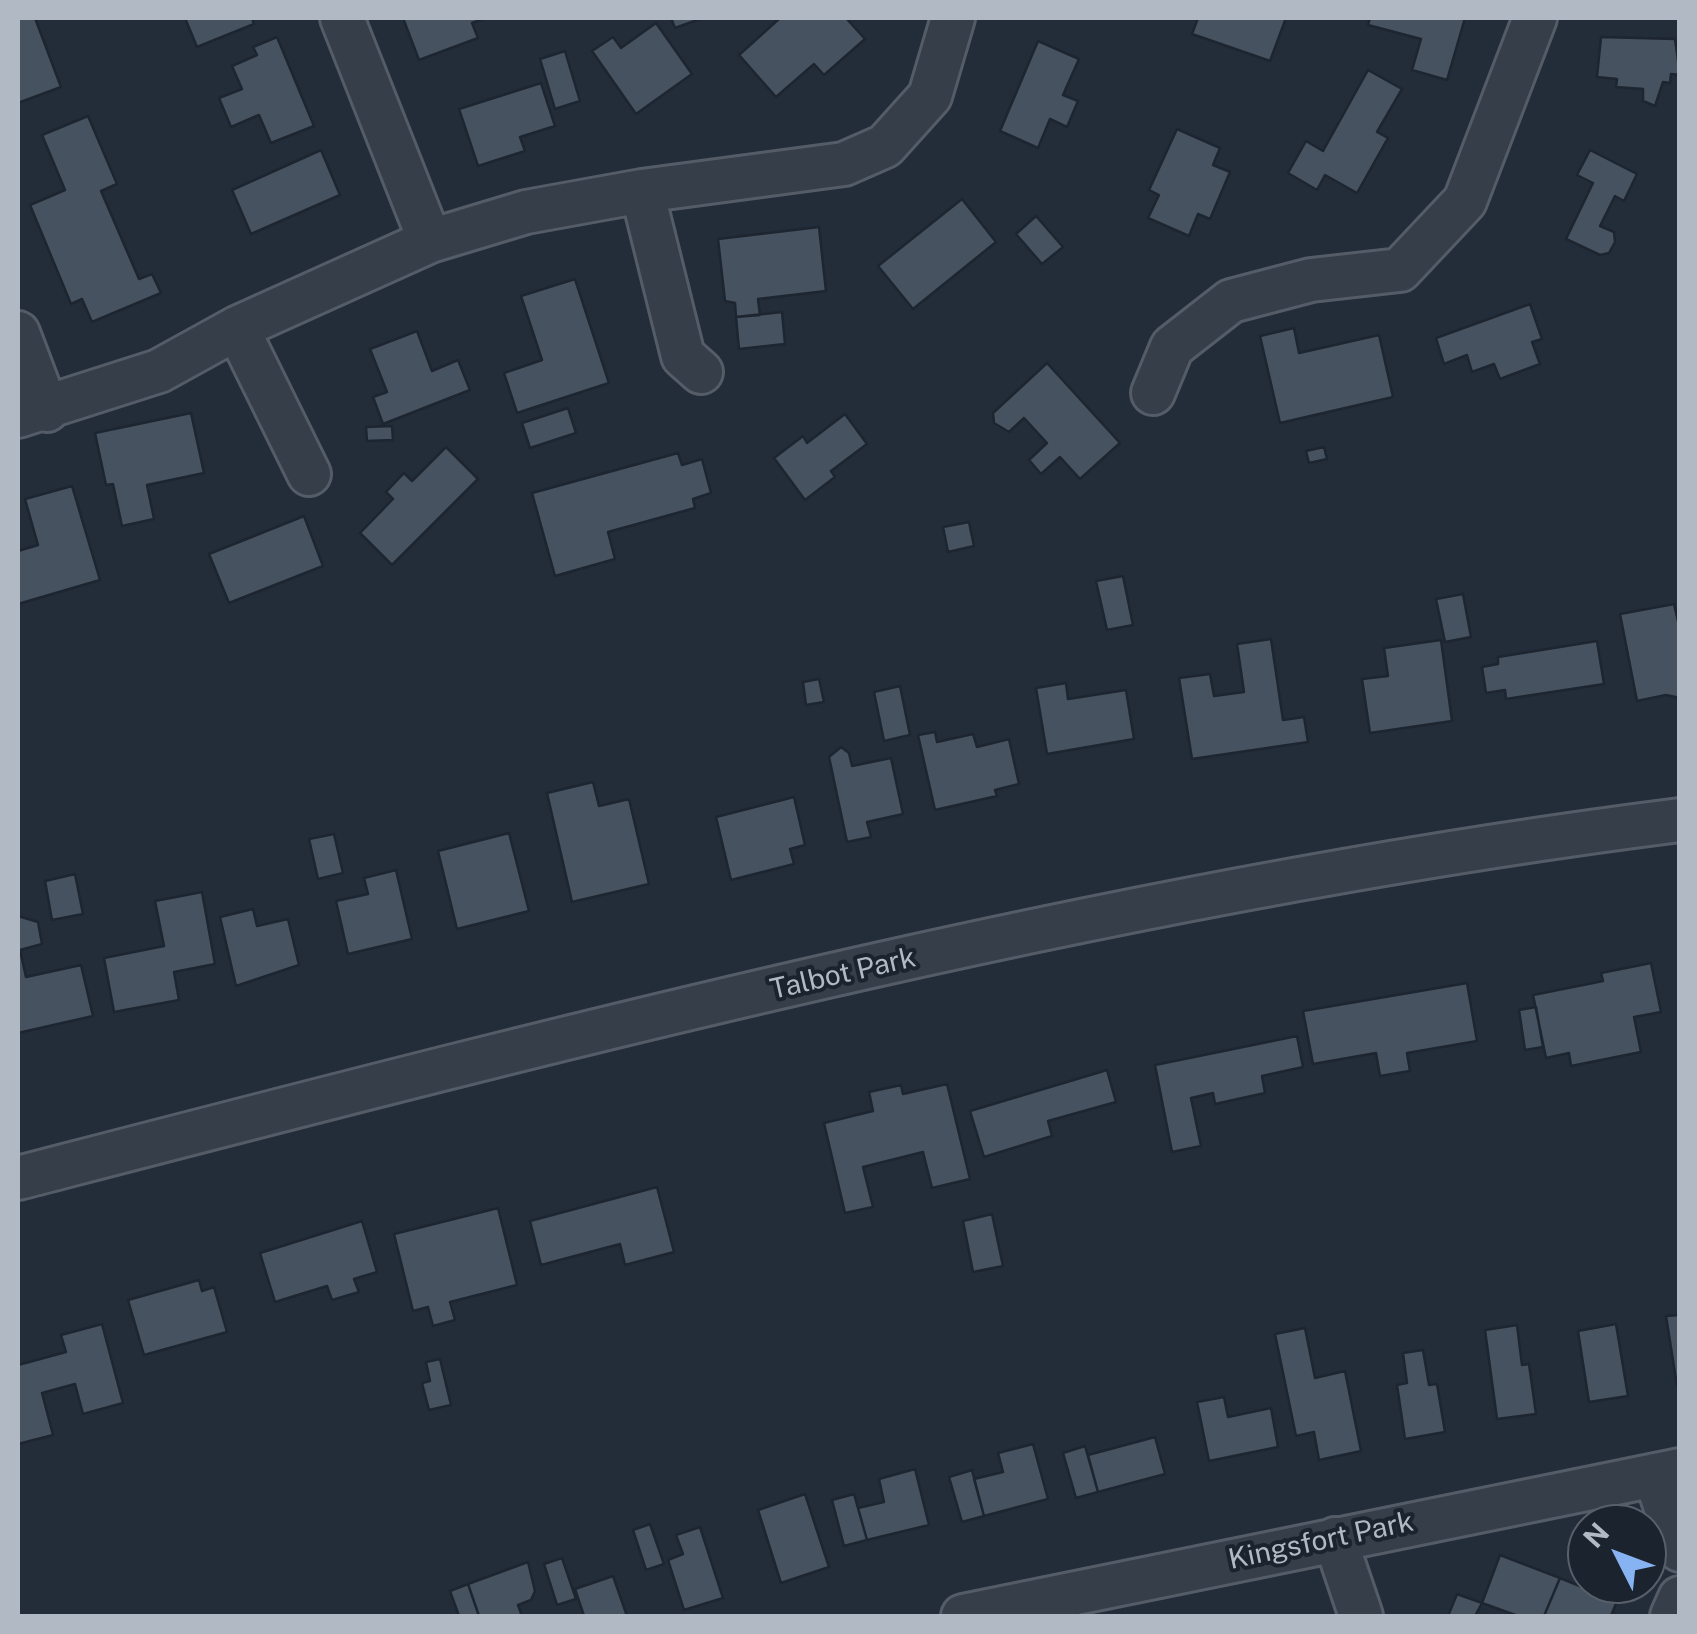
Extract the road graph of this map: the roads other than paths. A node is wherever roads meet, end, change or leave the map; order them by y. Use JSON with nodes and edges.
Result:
{"nodes":[{"id":1,"x":342,"y":18,"type":"edge"},
{"id":2,"x":953,"y":18,"type":"edge"},
{"id":3,"x":1535,"y":18,"type":"edge"},
{"id":4,"x":642,"y":191,"type":"junction"},
{"id":5,"x":430,"y":242,"type":"junction"},
{"id":6,"x":237,"y":328,"type":"junction"},
{"id":7,"x":18,"y":332,"type":"edge"},
{"id":8,"x":702,"y":372,"type":"dead end"},
{"id":9,"x":1152,"y":393,"type":"dead end"},
{"id":10,"x":32,"y":413,"type":"edge"},
{"id":11,"x":309,"y":474,"type":"dead end"},
{"id":12,"x":1680,"y":820,"type":"edge"},
{"id":13,"x":18,"y":1178,"type":"edge"},
{"id":14,"x":1667,"y":1472,"type":"edge"},
{"id":15,"x":1334,"y":1538,"type":"junction"},
{"id":16,"x":1680,"y":1550,"type":"edge"},
{"id":17,"x":1680,"y":1598,"type":"edge"},
{"id":18,"x":963,"y":1616,"type":"edge"},
{"id":19,"x":1362,"y":1616,"type":"edge"},
{"id":20,"x":1672,"y":1616,"type":"edge"}],
"edges":[{"from":1,"to":5,"type":"street"},
{"from":2,"to":4,"type":"street"},
{"from":3,"to":9,"type":"street"},
{"from":4,"to":5,"type":"street"},
{"from":4,"to":8,"type":"street"},
{"from":5,"to":6,"type":"street"},
{"from":6,"to":10,"type":"street"},
{"from":6,"to":11,"type":"street"},
{"from":7,"to":10,"type":"street"},
{"from":12,"to":13,"type":"street","name":"Talbot Park"},
{"from":14,"to":15,"type":"street","name":"Kingsfort Park"},
{"from":14,"to":16,"type":"street"},
{"from":15,"to":18,"type":"street","name":"Kingsfort Park"},
{"from":15,"to":19,"type":"street"},
{"from":17,"to":20,"type":"street"}]}
